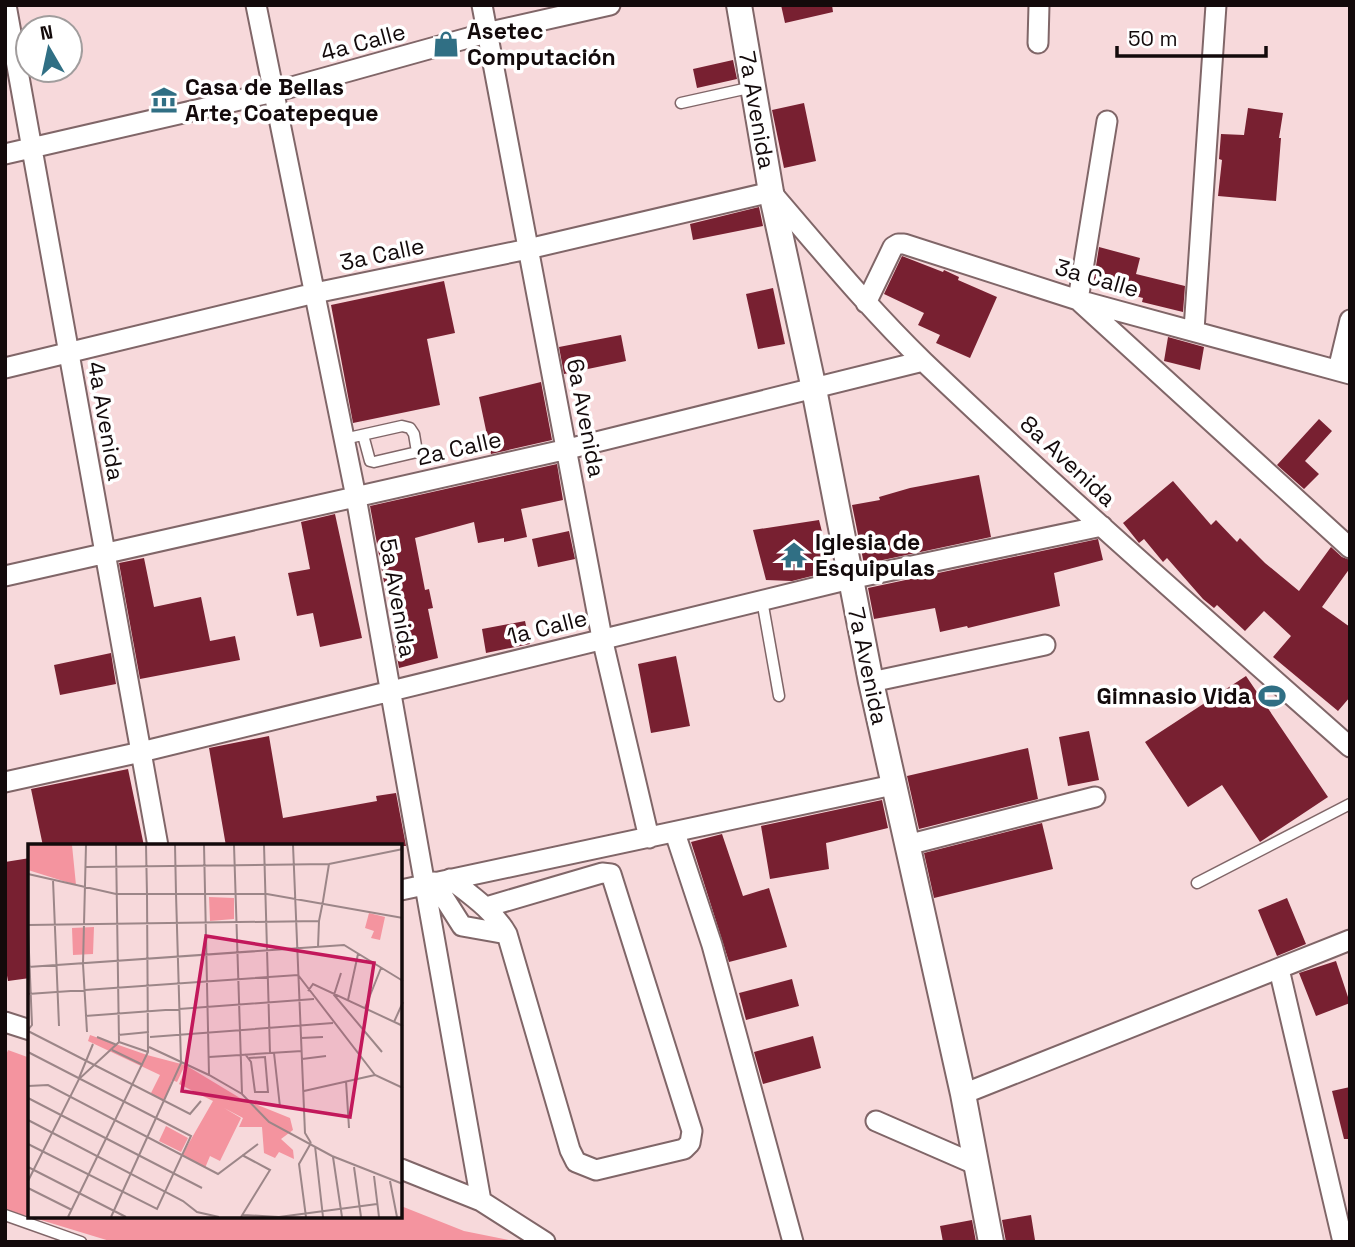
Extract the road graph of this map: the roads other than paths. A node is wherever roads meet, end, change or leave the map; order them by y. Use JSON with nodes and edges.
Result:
{"nodes":[{"id":1,"x":6,"y":5,"type":"edge"},
{"id":2,"x":256,"y":5,"type":"edge"},
{"id":3,"x":482,"y":5,"type":"edge"},
{"id":4,"x":610,"y":5,"type":"edge"},
{"id":5,"x":740,"y":5,"type":"edge"},
{"id":6,"x":1039,"y":5,"type":"edge"},
{"id":7,"x":1216,"y":5,"type":"edge"},
{"id":8,"x":486,"y":33,"type":"junction"},
{"id":9,"x":1038,"y":43,"type":"dead end"},
{"id":10,"x":753,"y":86,"type":"junction"},
{"id":11,"x":274,"y":92,"type":"junction"},
{"id":12,"x":681,"y":103,"type":"dead end"},
{"id":13,"x":1107,"y":121,"type":"dead end"},
{"id":14,"x":32,"y":148,"type":"junction"},
{"id":15,"x":5,"y":154,"type":"edge"},
{"id":16,"x":771,"y":192,"type":"junction"},
{"id":17,"x":528,"y":249,"type":"junction"},
{"id":18,"x":315,"y":293,"type":"junction"},
{"id":19,"x":1079,"y":300,"type":"junction"},
{"id":20,"x":866,"y":303,"type":"junction"},
{"id":21,"x":1350,"y":320,"type":"edge"},
{"id":22,"x":1194,"y":330,"type":"junction"},
{"id":23,"x":69,"y":354,"type":"junction"},
{"id":24,"x":923,"y":361,"type":"junction"},
{"id":25,"x":5,"y":368,"type":"edge"},
{"id":26,"x":1344,"y":372,"type":"edge"},
{"id":27,"x":814,"y":389,"type":"junction"},
{"id":28,"x":354,"y":437,"type":"junction"},
{"id":29,"x":568,"y":449,"type":"junction"},
{"id":30,"x":356,"y":497,"type":"junction"},
{"id":31,"x":1102,"y":526,"type":"junction"},
{"id":32,"x":1350,"y":548,"type":"edge"},
{"id":33,"x":104,"y":552,"type":"junction"},
{"id":34,"x":5,"y":576,"type":"edge"},
{"id":35,"x":850,"y":579,"type":"junction"},
{"id":36,"x":762,"y":600,"type":"junction"},
{"id":37,"x":602,"y":639,"type":"junction"},
{"id":38,"x":1045,"y":645,"type":"dead end"},
{"id":39,"x":871,"y":682,"type":"junction"},
{"id":40,"x":389,"y":691,"type":"junction"},
{"id":41,"x":779,"y":696,"type":"dead end"},
{"id":42,"x":1350,"y":747,"type":"edge"},
{"id":43,"x":141,"y":752,"type":"junction"},
{"id":44,"x":5,"y":782,"type":"edge"},
{"id":45,"x":893,"y":785,"type":"junction"},
{"id":46,"x":1095,"y":797,"type":"dead end"},
{"id":47,"x":1350,"y":804,"type":"edge"},
{"id":48,"x":675,"y":833,"type":"junction"},
{"id":49,"x":649,"y":838,"type":"junction"},
{"id":50,"x":158,"y":844,"type":"edge"},
{"id":51,"x":907,"y":845,"type":"junction"},
{"id":52,"x":437,"y":882,"type":"junction"},
{"id":53,"x":1197,"y":883,"type":"dead end"},
{"id":54,"x":402,"y":890,"type":"edge"},
{"id":55,"x":486,"y":907,"type":"junction"},
{"id":56,"x":507,"y":934,"type":"junction"},
{"id":57,"x":1350,"y":940,"type":"edge"},
{"id":58,"x":1279,"y":969,"type":"junction"},
{"id":59,"x":5,"y":1022,"type":"edge"},
{"id":60,"x":28,"y":1029,"type":"edge"},
{"id":61,"x":963,"y":1094,"type":"junction"},
{"id":62,"x":876,"y":1121,"type":"dead end"},
{"id":63,"x":977,"y":1164,"type":"junction"},
{"id":64,"x":402,"y":1169,"type":"edge"},
{"id":65,"x":481,"y":1201,"type":"junction"},
{"id":66,"x":5,"y":1215,"type":"edge"},
{"id":67,"x":81,"y":1242,"type":"edge"},
{"id":68,"x":545,"y":1242,"type":"edge"},
{"id":69,"x":793,"y":1242,"type":"edge"},
{"id":70,"x":991,"y":1242,"type":"edge"},
{"id":71,"x":1343,"y":1242,"type":"edge"}],
"edges":[{"from":1,"to":14,"type":"street","name":"4a Avenida"},
{"from":2,"to":11,"type":"street","name":"5a Avenida"},
{"from":3,"to":8,"type":"street","name":"6a Avenida"},
{"from":4,"to":8,"type":"street","name":"4a Calle"},
{"from":5,"to":10,"type":"street","name":"7a Avenida"},
{"from":6,"to":9,"type":"street"},
{"from":7,"to":22,"type":"street"},
{"from":8,"to":11,"type":"street","name":"4a Calle"},
{"from":8,"to":17,"type":"street","name":"6a Avenida"},
{"from":10,"to":12,"type":"lane"},
{"from":10,"to":16,"type":"street","name":"7a Avenida"},
{"from":11,"to":14,"type":"street","name":"4a Calle"},
{"from":11,"to":18,"type":"street","name":"5a Avenida"},
{"from":13,"to":19,"type":"street"},
{"from":14,"to":15,"type":"street","name":"4a Calle"},
{"from":14,"to":23,"type":"street","name":"4a Avenida"},
{"from":16,"to":17,"type":"street","name":"3a Calle"},
{"from":16,"to":20,"type":"street","name":"8a Avenida"},
{"from":16,"to":27,"type":"street","name":"7a Avenida"},
{"from":17,"to":18,"type":"street","name":"3a Calle"},
{"from":17,"to":29,"type":"street","name":"6a Avenida"},
{"from":18,"to":23,"type":"street","name":"3a Calle"},
{"from":18,"to":28,"type":"street","name":"5a Avenida"},
{"from":19,"to":20,"type":"street","name":"3a Calle"},
{"from":19,"to":22,"type":"street","name":"3a Calle"},
{"from":19,"to":32,"type":"street"},
{"from":20,"to":24,"type":"street","name":"8a Avenida"},
{"from":21,"to":26,"type":"street"},
{"from":22,"to":26,"type":"street","name":"3a Calle"},
{"from":23,"to":25,"type":"street","name":"3a Calle"},
{"from":23,"to":33,"type":"street","name":"4a Avenida"},
{"from":24,"to":27,"type":"street","name":"2a Calle"},
{"from":24,"to":31,"type":"street","name":"8a Avenida"},
{"from":27,"to":29,"type":"street","name":"2a Calle"},
{"from":27,"to":35,"type":"street","name":"7a Avenida"},
{"from":28,"to":28,"type":"lane"},
{"from":28,"to":30,"type":"street","name":"5a Avenida"},
{"from":29,"to":30,"type":"street","name":"2a Calle"},
{"from":29,"to":37,"type":"street","name":"6a Avenida"},
{"from":30,"to":33,"type":"street","name":"2a Calle"},
{"from":30,"to":40,"type":"street","name":"5a Avenida"},
{"from":31,"to":35,"type":"street","name":"1a Calle"},
{"from":31,"to":42,"type":"street","name":"8a Avenida"},
{"from":33,"to":34,"type":"street","name":"2a Calle"},
{"from":33,"to":43,"type":"street","name":"4a Avenida"},
{"from":35,"to":36,"type":"street","name":"1a Calle"},
{"from":35,"to":39,"type":"street","name":"7a Avenida"},
{"from":36,"to":37,"type":"street","name":"1a Calle"},
{"from":36,"to":41,"type":"lane"},
{"from":37,"to":40,"type":"street","name":"1a Calle"},
{"from":37,"to":49,"type":"street","name":"6a Avenida"},
{"from":38,"to":39,"type":"street"},
{"from":39,"to":45,"type":"street","name":"7a Avenida"},
{"from":40,"to":43,"type":"street","name":"1a Calle"},
{"from":40,"to":52,"type":"street","name":"5a Avenida"},
{"from":43,"to":44,"type":"street","name":"1a Calle"},
{"from":43,"to":50,"type":"street","name":"4a Avenida"},
{"from":45,"to":48,"type":"street"},
{"from":45,"to":51,"type":"street","name":"7a Avenida"},
{"from":46,"to":51,"type":"street"},
{"from":47,"to":53,"type":"lane"},
{"from":48,"to":49,"type":"street"},
{"from":48,"to":69,"type":"street"},
{"from":49,"to":52,"type":"street"},
{"from":51,"to":61,"type":"street","name":"7a Avenida"},
{"from":52,"to":54,"type":"street"},
{"from":52,"to":55,"type":"street"},
{"from":52,"to":56,"type":"street"},
{"from":52,"to":65,"type":"street","name":"5a Avenida"},
{"from":55,"to":56,"type":"street"},
{"from":55,"to":56,"type":"street"},
{"from":57,"to":58,"type":"street"},
{"from":58,"to":61,"type":"street"},
{"from":58,"to":71,"type":"street"},
{"from":59,"to":60,"type":"street"},
{"from":61,"to":63,"type":"street","name":"7a Avenida"},
{"from":62,"to":63,"type":"street"},
{"from":63,"to":70,"type":"street","name":"7a Avenida"},
{"from":64,"to":65,"type":"street"},
{"from":65,"to":68,"type":"street"},
{"from":66,"to":67,"type":"lane"}]}
